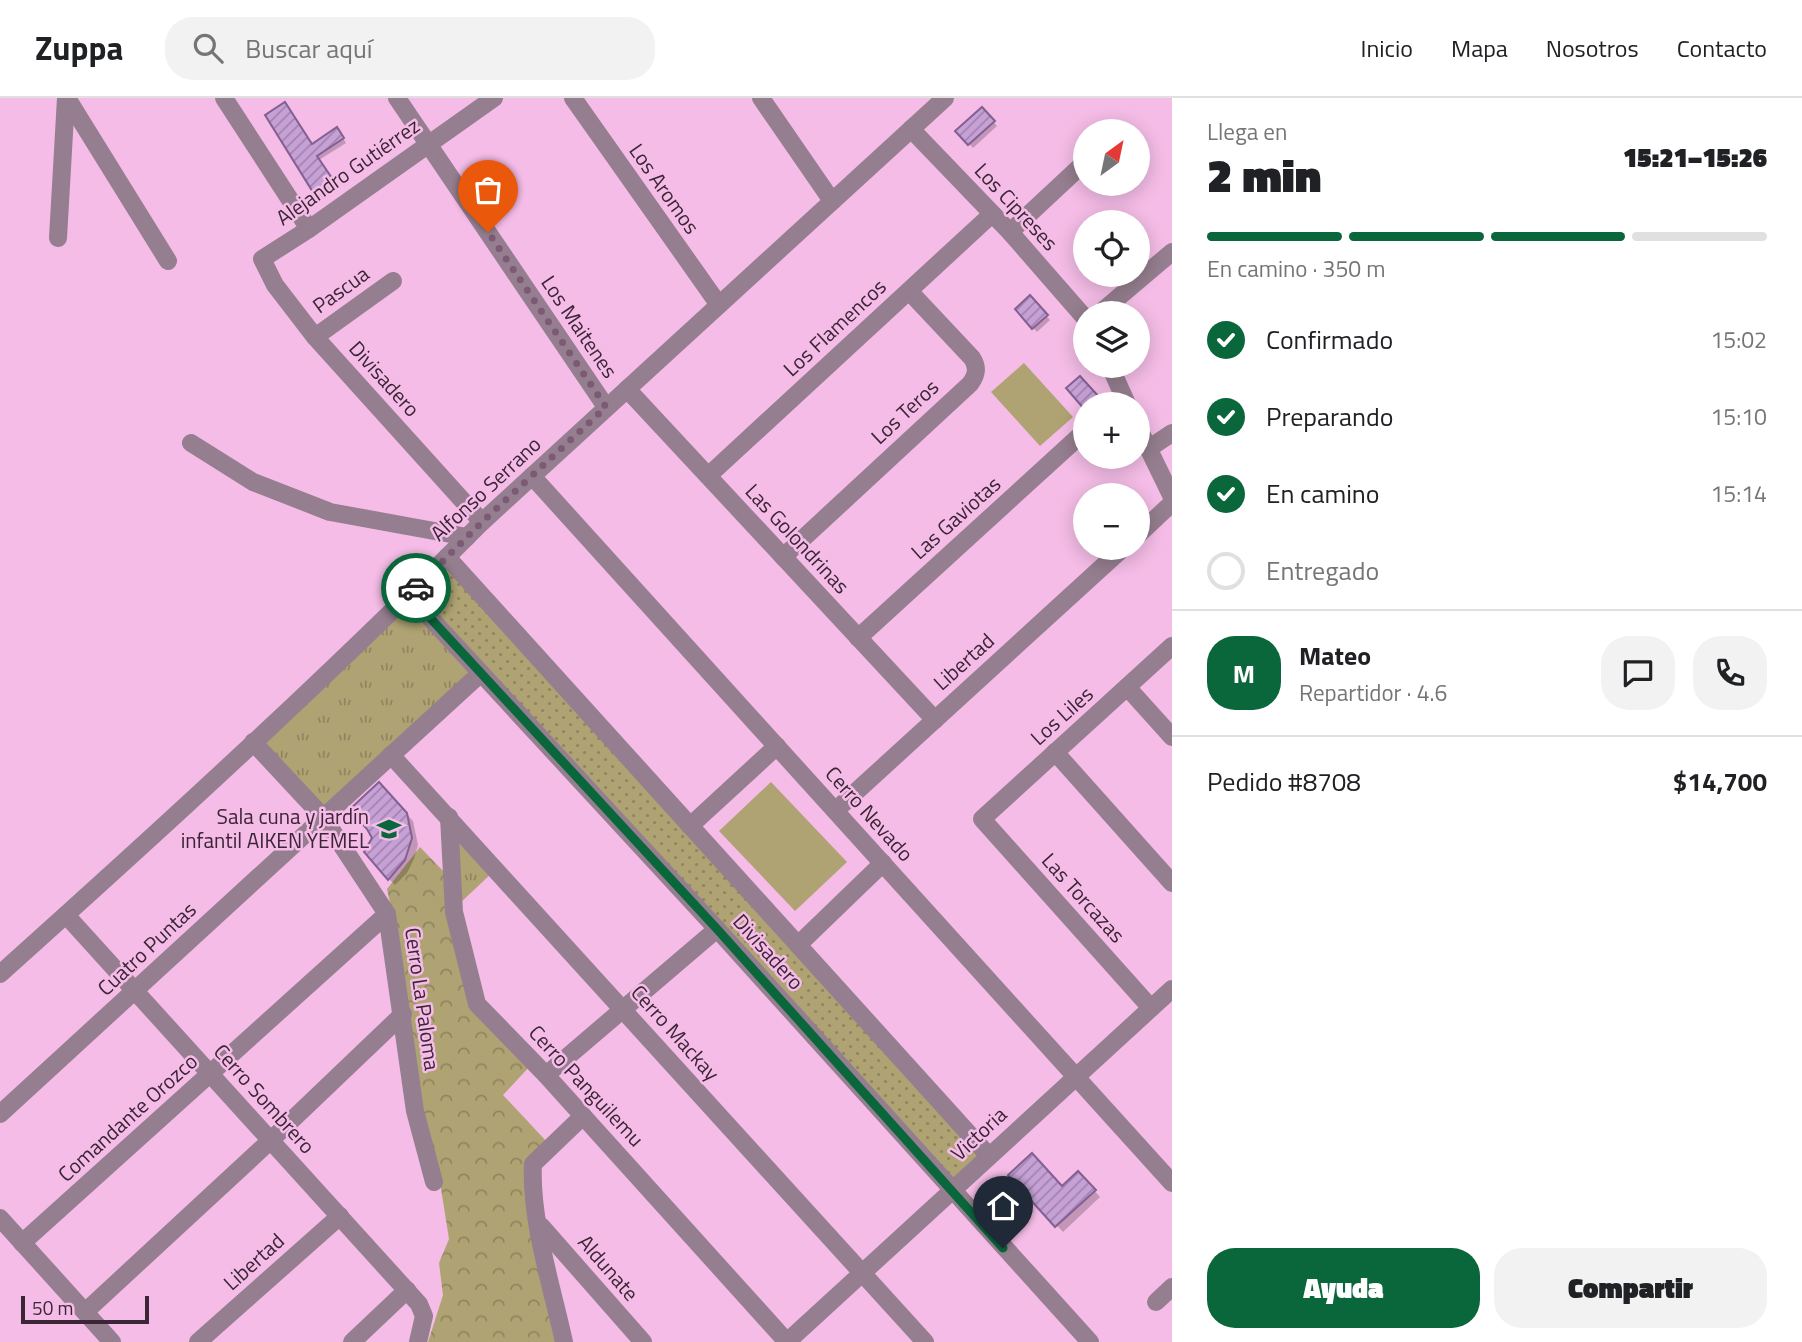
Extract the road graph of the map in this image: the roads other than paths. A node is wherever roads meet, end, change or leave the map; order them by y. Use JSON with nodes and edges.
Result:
{"nodes":[{"id":1,"x":67,"y":98,"type":"edge"},
{"id":2,"x":224,"y":98,"type":"edge"},
{"id":3,"x":397,"y":98,"type":"edge"},
{"id":4,"x":494,"y":98,"type":"edge"},
{"id":5,"x":573,"y":98,"type":"edge"},
{"id":6,"x":761,"y":98,"type":"edge"},
{"id":7,"x":941,"y":99,"type":"edge"},
{"id":8,"x":911,"y":129,"type":"junction"},
{"id":9,"x":429,"y":144,"type":"junction"},
{"id":10,"x":1073,"y":173,"type":"edge"},
{"id":11,"x":832,"y":201,"type":"junction"},
{"id":12,"x":992,"y":214,"type":"junction"},
{"id":13,"x":309,"y":229,"type":"junction"},
{"id":14,"x":1010,"y":232,"type":"junction"},
{"id":15,"x":58,"y":238,"type":"dead end"},
{"id":16,"x":1172,"y":253,"type":"edge"},
{"id":17,"x":262,"y":259,"type":"joint"},
{"id":18,"x":169,"y":261,"type":"dead end"},
{"id":19,"x":393,"y":281,"type":"dead end"},
{"id":20,"x":909,"y":291,"type":"junction"},
{"id":21,"x":1114,"y":301,"type":"edge"},
{"id":22,"x":1073,"y":304,"type":"edge"},
{"id":23,"x":719,"y":305,"type":"junction"},
{"id":24,"x":315,"y":337,"type":"junction"},
{"id":25,"x":627,"y":388,"type":"junction"},
{"id":26,"x":606,"y":407,"type":"junction"},
{"id":27,"x":1172,"y":433,"type":"edge"},
{"id":28,"x":1073,"y":442,"type":"edge"},
{"id":29,"x":191,"y":443,"type":"dead end"},
{"id":30,"x":1150,"y":447,"type":"edge"},
{"id":31,"x":1150,"y":455,"type":"edge"},
{"id":32,"x":532,"y":476,"type":"junction"},
{"id":33,"x":708,"y":476,"type":"junction"},
{"id":34,"x":1172,"y":497,"type":"edge"},
{"id":35,"x":1172,"y":503,"type":"edge"},
{"id":36,"x":482,"y":522,"type":"junction"},
{"id":37,"x":1150,"y":524,"type":"edge"},
{"id":38,"x":467,"y":537,"type":"junction"},
{"id":39,"x":447,"y":557,"type":"junction"},
{"id":40,"x":783,"y":557,"type":"junction"},
{"id":41,"x":1110,"y":560,"type":"edge"},
{"id":42,"x":409,"y":595,"type":"junction"},
{"id":43,"x":858,"y":638,"type":"junction"},
{"id":44,"x":1172,"y":646,"type":"edge"},
{"id":45,"x":481,"y":673,"type":"junction"},
{"id":46,"x":1127,"y":687,"type":"junction"},
{"id":47,"x":934,"y":720,"type":"junction"},
{"id":48,"x":1172,"y":737,"type":"edge"},
{"id":49,"x":253,"y":742,"type":"junction"},
{"id":50,"x":777,"y":746,"type":"junction"},
{"id":51,"x":1055,"y":752,"type":"junction"},
{"id":52,"x":391,"y":755,"type":"junction"},
{"id":53,"x":836,"y":810,"type":"junction"},
{"id":54,"x":323,"y":817,"type":"junction"},
{"id":55,"x":449,"y":817,"type":"junction"},
{"id":56,"x":982,"y":819,"type":"joint"},
{"id":57,"x":690,"y":826,"type":"junction"},
{"id":58,"x":883,"y":863,"type":"junction"},
{"id":59,"x":1172,"y":883,"type":"edge"},
{"id":60,"x":387,"y":914,"type":"junction"},
{"id":61,"x":66,"y":915,"type":"junction"},
{"id":62,"x":717,"y":929,"type":"junction"},
{"id":63,"x":798,"y":945,"type":"junction"},
{"id":64,"x":0,"y":974,"type":"edge"},
{"id":65,"x":1172,"y":989,"type":"edge"},
{"id":66,"x":136,"y":991,"type":"junction"},
{"id":67,"x":622,"y":1008,"type":"junction"},
{"id":68,"x":1151,"y":1008,"type":"junction"},
{"id":69,"x":402,"y":1014,"type":"junction"},
{"id":70,"x":212,"y":1074,"type":"junction"},
{"id":71,"x":547,"y":1075,"type":"junction"},
{"id":72,"x":1077,"y":1076,"type":"junction"},
{"id":73,"x":0,"y":1114,"type":"edge"},
{"id":74,"x":583,"y":1116,"type":"junction"},
{"id":75,"x":271,"y":1140,"type":"junction"},
{"id":76,"x":989,"y":1156,"type":"junction"},
{"id":77,"x":434,"y":1182,"type":"dead end"},
{"id":78,"x":1172,"y":1183,"type":"edge"},
{"id":79,"x":952,"y":1191,"type":"junction"},
{"id":80,"x":340,"y":1216,"type":"junction"},
{"id":81,"x":0,"y":1218,"type":"edge"},
{"id":82,"x":538,"y":1223,"type":"junction"},
{"id":83,"x":22,"y":1243,"type":"junction"},
{"id":84,"x":862,"y":1273,"type":"junction"},
{"id":85,"x":1172,"y":1287,"type":"edge"},
{"id":86,"x":407,"y":1290,"type":"junction"},
{"id":87,"x":1156,"y":1301,"type":"dead end"},
{"id":88,"x":85,"y":1312,"type":"junction"},
{"id":89,"x":112,"y":1342,"type":"edge"},
{"id":90,"x":198,"y":1342,"type":"edge"},
{"id":91,"x":352,"y":1342,"type":"edge"},
{"id":92,"x":418,"y":1342,"type":"edge"},
{"id":93,"x":564,"y":1342,"type":"edge"},
{"id":94,"x":643,"y":1342,"type":"edge"},
{"id":95,"x":787,"y":1342,"type":"edge"},
{"id":96,"x":925,"y":1342,"type":"edge"},
{"id":97,"x":1090,"y":1342,"type":"edge"}],
"edges":[{"from":1,"to":15,"type":"street"},
{"from":1,"to":18,"type":"street"},
{"from":2,"to":13,"type":"street"},
{"from":3,"to":9,"type":"street","name":"Los Maitenes"},
{"from":4,"to":9,"type":"street","name":"Alejandro Gutiérrez"},
{"from":5,"to":23,"type":"street","name":"Los Aromos"},
{"from":6,"to":11,"type":"street"},
{"from":7,"to":8,"type":"street","name":"Alfonso Serrano"},
{"from":8,"to":11,"type":"street","name":"Alfonso Serrano"},
{"from":8,"to":12,"type":"street","name":"Los Cipreses"},
{"from":9,"to":13,"type":"street","name":"Alejandro Gutiérrez"},
{"from":9,"to":26,"type":"street","name":"Los Maitenes"},
{"from":10,"to":14,"type":"street"},
{"from":11,"to":23,"type":"street","name":"Alfonso Serrano"},
{"from":12,"to":14,"type":"street","name":"Los Cipreses"},
{"from":12,"to":20,"type":"street","name":"Los Flamencos"},
{"from":13,"to":17,"type":"street","name":"Alejandro Gutiérrez"},
{"from":14,"to":22,"type":"street","name":"Los Cipreses"},
{"from":16,"to":21,"type":"street"},
{"from":17,"to":24,"type":"street","name":"Divisadero"},
{"from":19,"to":24,"type":"street","name":"Pascua"},
{"from":20,"to":33,"type":"street","name":"Los Flamencos"},
{"from":20,"to":40,"type":"street","name":"Los Teros"},
{"from":23,"to":25,"type":"street","name":"Alfonso Serrano"},
{"from":24,"to":36,"type":"street","name":"Divisadero"},
{"from":25,"to":26,"type":"street","name":"Alfonso Serrano"},
{"from":25,"to":33,"type":"street","name":"Las Golondrinas"},
{"from":26,"to":32,"type":"street","name":"Alfonso Serrano"},
{"from":27,"to":30,"type":"street"},
{"from":28,"to":43,"type":"street","name":"Las Gaviotas"},
{"from":29,"to":38,"type":"street"},
{"from":31,"to":34,"type":"street"},
{"from":32,"to":36,"type":"street","name":"Alfonso Serrano"},
{"from":32,"to":50,"type":"street","name":"Cerro Nevado"},
{"from":33,"to":40,"type":"street","name":"Las Golondrinas"},
{"from":35,"to":37,"type":"street"},
{"from":36,"to":38,"type":"street","name":"Alfonso Serrano"},
{"from":38,"to":39,"type":"street","name":"Alfonso Serrano"},
{"from":39,"to":42,"type":"street","name":"Alfonso Serrano"},
{"from":39,"to":57,"type":"street","name":"Divisadero"},
{"from":40,"to":43,"type":"street","name":"Las Golondrinas"},
{"from":41,"to":47,"type":"street","name":"Libertad"},
{"from":42,"to":45,"type":"street","name":"Divisadero"},
{"from":42,"to":49,"type":"street","name":"Alfonso Serrano"},
{"from":43,"to":47,"type":"street","name":"Las Golondrinas"},
{"from":44,"to":46,"type":"street","name":"Los Liles"},
{"from":45,"to":52,"type":"street","name":"Cuatro Puntas"},
{"from":45,"to":62,"type":"street","name":"Divisadero"},
{"from":46,"to":48,"type":"street"},
{"from":46,"to":51,"type":"street","name":"Los Liles"},
{"from":47,"to":53,"type":"street","name":"Libertad"},
{"from":49,"to":54,"type":"street","name":"Cerro La Paloma"},
{"from":49,"to":61,"type":"street","name":"Alfonso Serrano"},
{"from":50,"to":53,"type":"street","name":"Cerro Nevado"},
{"from":50,"to":57,"type":"street"},
{"from":51,"to":56,"type":"street","name":"Los Liles"},
{"from":51,"to":59,"type":"street"},
{"from":52,"to":54,"type":"street","name":"Cuatro Puntas"},
{"from":52,"to":55,"type":"street","name":"Cerro Mackay"},
{"from":53,"to":58,"type":"street","name":"Cerro Nevado"},
{"from":54,"to":60,"type":"street","name":"Cerro La Paloma"},
{"from":54,"to":66,"type":"street","name":"Cuatro Puntas"},
{"from":55,"to":67,"type":"street","name":"Cerro Mackay"},
{"from":55,"to":71,"type":"street","name":"Cerro Panguilemu"},
{"from":56,"to":68,"type":"street","name":"Las Torcazas"},
{"from":57,"to":63,"type":"street","name":"Divisadero"},
{"from":58,"to":63,"type":"street"},
{"from":58,"to":72,"type":"street","name":"Cerro Nevado"},
{"from":60,"to":69,"type":"street","name":"Cerro La Paloma"},
{"from":60,"to":70,"type":"street","name":"Comandante Orozco"},
{"from":61,"to":64,"type":"street","name":"Alfonso Serrano"},
{"from":61,"to":66,"type":"street","name":"Cerro Sombrero"},
{"from":62,"to":67,"type":"street"},
{"from":62,"to":79,"type":"street","name":"Divisadero"},
{"from":63,"to":76,"type":"street","name":"Divisadero"},
{"from":65,"to":68,"type":"street","name":"Victoria"},
{"from":66,"to":70,"type":"street","name":"Cerro Sombrero"},
{"from":66,"to":73,"type":"street","name":"Cuatro Puntas"},
{"from":67,"to":71,"type":"street"},
{"from":67,"to":84,"type":"street","name":"Cerro Mackay"},
{"from":68,"to":72,"type":"street","name":"Victoria"},
{"from":69,"to":75,"type":"street"},
{"from":69,"to":77,"type":"street","name":"Cerro La Paloma"},
{"from":70,"to":75,"type":"street","name":"Cerro Sombrero"},
{"from":70,"to":83,"type":"street","name":"Comandante Orozco"},
{"from":71,"to":74,"type":"street","name":"Cerro Panguilemu"},
{"from":72,"to":76,"type":"street","name":"Victoria"},
{"from":72,"to":78,"type":"street","name":"Cerro Nevado"},
{"from":74,"to":82,"type":"street"},
{"from":74,"to":95,"type":"street","name":"Cerro Panguilemu"},
{"from":75,"to":80,"type":"street","name":"Cerro Sombrero"},
{"from":75,"to":88,"type":"street"},
{"from":76,"to":79,"type":"street","name":"Victoria"},
{"from":79,"to":84,"type":"street","name":"Victoria"},
{"from":79,"to":97,"type":"street","name":"Divisadero"},
{"from":80,"to":86,"type":"street","name":"Cerro Sombrero"},
{"from":80,"to":90,"type":"street","name":"Libertad"},
{"from":81,"to":83,"type":"street"},
{"from":82,"to":93,"type":"street"},
{"from":82,"to":94,"type":"street","name":"Aldunate"},
{"from":83,"to":88,"type":"street"},
{"from":84,"to":95,"type":"street","name":"Victoria"},
{"from":84,"to":96,"type":"street","name":"Cerro Mackay"},
{"from":85,"to":87,"type":"street"},
{"from":86,"to":91,"type":"street"},
{"from":86,"to":92,"type":"street","name":"Cerro Sombrero"},
{"from":88,"to":89,"type":"street"}]}
